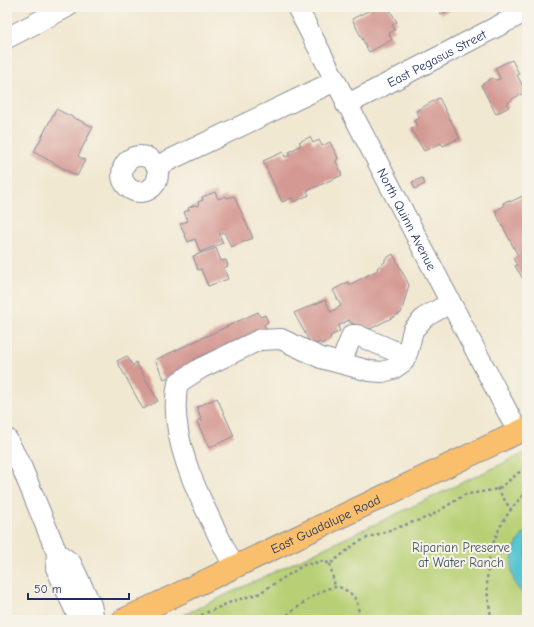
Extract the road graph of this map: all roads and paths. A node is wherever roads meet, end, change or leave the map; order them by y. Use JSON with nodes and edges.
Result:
{"nodes":[{"id":1,"x":67,"y":7,"type":"edge"},
{"id":2,"x":297,"y":7,"type":"edge"},
{"id":3,"x":527,"y":11,"type":"edge"},
{"id":4,"x":7,"y":38,"type":"edge"},
{"id":5,"x":335,"y":81,"type":"junction"},
{"id":6,"x":346,"y":105,"type":"junction"},
{"id":7,"x":157,"y":166,"type":"dead end"},
{"id":8,"x":450,"y":303,"type":"junction"},
{"id":9,"x":406,"y":356,"type":"junction"},
{"id":10,"x":341,"y":363,"type":"junction"},
{"id":11,"x":523,"y":430,"type":"edge"},
{"id":12,"x":7,"y":439,"type":"edge"},
{"id":13,"x":527,"y":466,"type":"edge"},
{"id":14,"x":497,"y":488,"type":"junction"},
{"id":15,"x":527,"y":491,"type":"edge"},
{"id":16,"x":511,"y":510,"type":"junction"},
{"id":17,"x":58,"y":553,"type":"junction"},
{"id":18,"x":330,"y":564,"type":"junction"},
{"id":19,"x":234,"y":567,"type":"junction"},
{"id":20,"x":335,"y":587,"type":"junction"},
{"id":21,"x":84,"y":620,"type":"edge"},
{"id":22,"x":94,"y":620,"type":"edge"},
{"id":23,"x":123,"y":620,"type":"edge"},
{"id":24,"x":190,"y":620,"type":"edge"},
{"id":25,"x":253,"y":620,"type":"edge"},
{"id":26,"x":358,"y":620,"type":"edge"},
{"id":27,"x":492,"y":620,"type":"edge"}],
"edges":[{"from":1,"to":4,"type":"street"},
{"from":2,"to":5,"type":"street","name":"North Quinn Avenue"},
{"from":3,"to":6,"type":"street","name":"East Pegasus Street"},
{"from":5,"to":6,"type":"street","name":"North Quinn Avenue"},
{"from":5,"to":7,"type":"street"},
{"from":6,"to":8,"type":"street","name":"North Quinn Avenue"},
{"from":8,"to":9,"type":"street"},
{"from":8,"to":11,"type":"street","name":"North Quinn Avenue"},
{"from":9,"to":10,"type":"street"},
{"from":9,"to":10,"type":"street"},
{"from":10,"to":19,"type":"street"},
{"from":11,"to":19,"type":"main road","name":"East Guadalupe Road"},
{"from":12,"to":17,"type":"street"},
{"from":13,"to":14,"type":"path"},
{"from":14,"to":16,"type":"path"},
{"from":14,"to":18,"type":"path"},
{"from":15,"to":16,"type":"path"},
{"from":16,"to":27,"type":"path"},
{"from":17,"to":21,"type":"street"},
{"from":17,"to":22,"type":"street"},
{"from":18,"to":20,"type":"path"},
{"from":18,"to":24,"type":"path"},
{"from":19,"to":23,"type":"main road","name":"East Guadalupe Road"},
{"from":20,"to":25,"type":"path"},
{"from":20,"to":26,"type":"path"}]}
